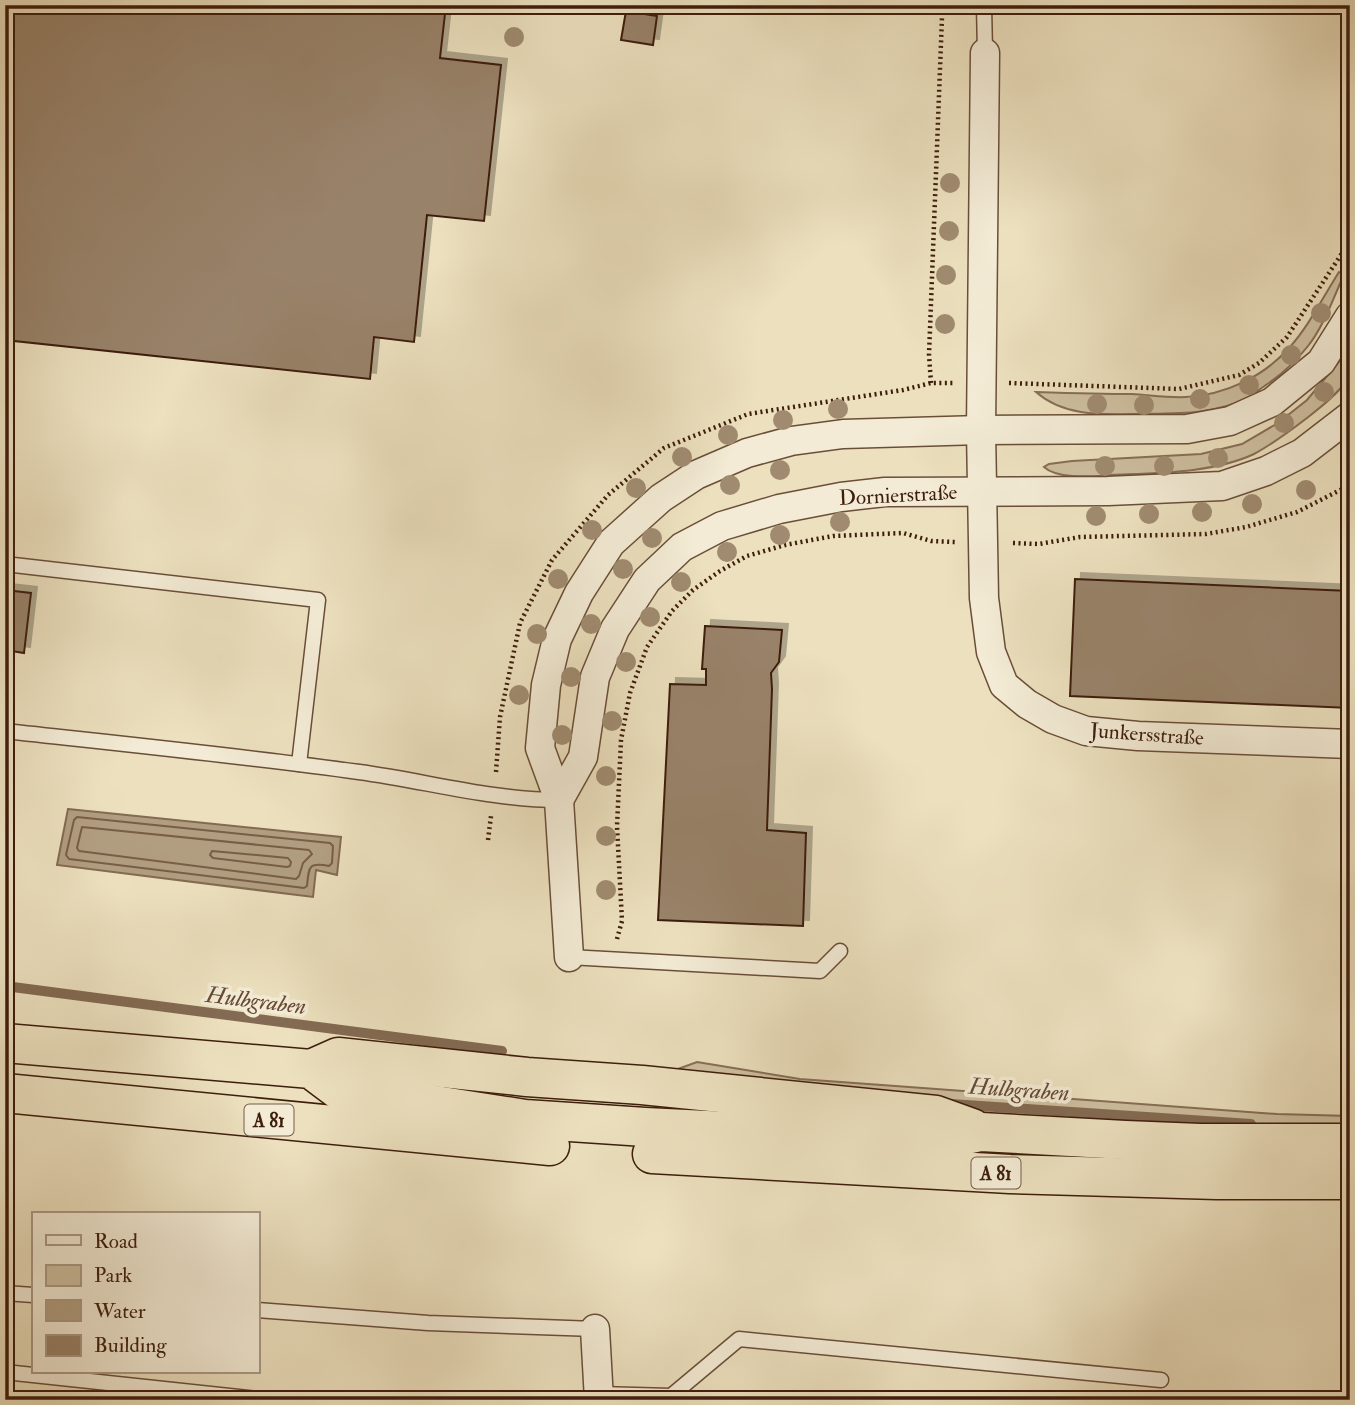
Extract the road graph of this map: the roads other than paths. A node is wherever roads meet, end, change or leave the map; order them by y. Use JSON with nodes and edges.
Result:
{"nodes":[{"id":1,"x":984,"y":5,"type":"edge"},
{"id":2,"x":985,"y":53,"type":"joint"},
{"id":3,"x":1350,"y":316,"type":"edge"},
{"id":4,"x":1350,"y":415,"type":"edge"},
{"id":5,"x":981,"y":430,"type":"junction"},
{"id":6,"x":983,"y":492,"type":"junction"},
{"id":7,"x":5,"y":564,"type":"edge"},
{"id":8,"x":5,"y":731,"type":"edge"},
{"id":9,"x":1350,"y":744,"type":"edge"},
{"id":10,"x":299,"y":764,"type":"junction"},
{"id":11,"x":559,"y":800,"type":"junction"},
{"id":12,"x":840,"y":951,"type":"dead end"},
{"id":13,"x":569,"y":957,"type":"joint"},
{"id":14,"x":5,"y":1043,"type":"edge"},
{"id":15,"x":311,"y":1069,"type":"junction"},
{"id":16,"x":5,"y":1093,"type":"edge"},
{"id":17,"x":530,"y":1132,"type":"junction"},
{"id":18,"x":981,"y":1132,"type":"junction"},
{"id":19,"x":644,"y":1140,"type":"junction"},
{"id":20,"x":1350,"y":1143,"type":"edge"},
{"id":21,"x":1350,"y":1180,"type":"edge"},
{"id":22,"x":5,"y":1293,"type":"edge"},
{"id":23,"x":32,"y":1295,"type":"edge"},
{"id":24,"x":259,"y":1310,"type":"edge"},
{"id":25,"x":594,"y":1329,"type":"joint"},
{"id":26,"x":5,"y":1372,"type":"edge"},
{"id":27,"x":1161,"y":1380,"type":"dead end"},
{"id":28,"x":599,"y":1397,"type":"edge"},
{"id":29,"x":267,"y":1400,"type":"edge"}],
"edges":[{"from":1,"to":2,"type":"lane"},
{"from":2,"to":5,"type":"street"},
{"from":3,"to":5,"type":"street"},
{"from":4,"to":6,"type":"street","name":"Dornierstraße"},
{"from":5,"to":6,"type":"street","name":"Junkersstraße"},
{"from":5,"to":11,"type":"street"},
{"from":6,"to":9,"type":"street","name":"Junkersstraße"},
{"from":6,"to":11,"type":"street","name":"Dornierstraße"},
{"from":7,"to":10,"type":"lane"},
{"from":8,"to":10,"type":"lane"},
{"from":10,"to":11,"type":"lane"},
{"from":11,"to":13,"type":"street"},
{"from":12,"to":13,"type":"lane"},
{"from":14,"to":15,"type":"highway","number":"A 81"},
{"from":15,"to":17,"type":"highway","number":"A 81"},
{"from":15,"to":18,"type":"highway","number":"A 81"},
{"from":16,"to":17,"type":"highway","number":"A 81"},
{"from":17,"to":19,"type":"highway","number":"A 81"},
{"from":18,"to":19,"type":"highway","number":"A 81"},
{"from":18,"to":20,"type":"highway","number":"A 81"},
{"from":19,"to":21,"type":"highway","number":"A 81"},
{"from":22,"to":23,"type":"lane"},
{"from":24,"to":25,"type":"lane"},
{"from":25,"to":28,"type":"street"},
{"from":26,"to":29,"type":"lane"},
{"from":27,"to":28,"type":"lane"}]}
